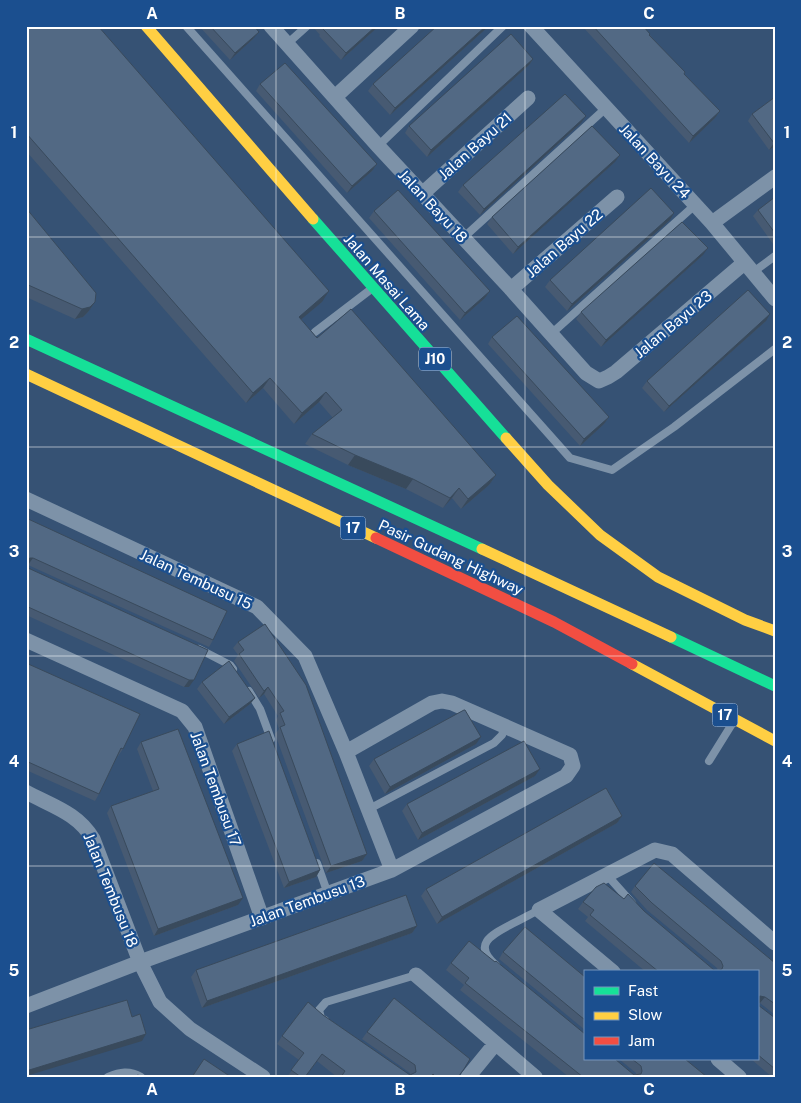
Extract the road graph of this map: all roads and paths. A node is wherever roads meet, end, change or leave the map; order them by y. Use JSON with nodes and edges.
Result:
{"nodes":[{"id":1,"x":146,"y":26,"type":"edge"},
{"id":2,"x":186,"y":26,"type":"edge"},
{"id":3,"x":271,"y":26,"type":"edge"},
{"id":4,"x":307,"y":26,"type":"edge"},
{"id":5,"x":412,"y":26,"type":"edge"},
{"id":6,"x":503,"y":26,"type":"edge"},
{"id":7,"x":531,"y":26,"type":"edge"},
{"id":8,"x":287,"y":44,"type":"junction"},
{"id":9,"x":335,"y":97,"type":"junction"},
{"id":10,"x":528,"y":98,"type":"dead end"},
{"id":11,"x":606,"y":108,"type":"junction"},
{"id":12,"x":378,"y":146,"type":"junction"},
{"id":13,"x":775,"y":177,"type":"edge"},
{"id":14,"x":422,"y":194,"type":"junction"},
{"id":15,"x":617,"y":197,"type":"dead end"},
{"id":16,"x":694,"y":205,"type":"junction"},
{"id":17,"x":712,"y":223,"type":"junction"},
{"id":18,"x":463,"y":238,"type":"junction"},
{"id":19,"x":775,"y":256,"type":"edge"},
{"id":20,"x":748,"y":268,"type":"junction"},
{"id":21,"x":372,"y":288,"type":"junction"},
{"id":22,"x":511,"y":289,"type":"junction"},
{"id":23,"x":775,"y":300,"type":"edge"},
{"id":24,"x":315,"y":332,"type":"edge"},
{"id":25,"x":551,"y":334,"type":"junction"},
{"id":26,"x":26,"y":339,"type":"edge"},
{"id":27,"x":775,"y":348,"type":"edge"},
{"id":28,"x":26,"y":374,"type":"edge"},
{"id":29,"x":600,"y":380,"type":"joint"},
{"id":30,"x":26,"y":500,"type":"edge"},
{"id":31,"x":775,"y":630,"type":"edge"},
{"id":32,"x":26,"y":640,"type":"edge"},
{"id":33,"x":194,"y":646,"type":"edge"},
{"id":34,"x":236,"y":673,"type":"edge"},
{"id":35,"x":241,"y":680,"type":"edge"},
{"id":36,"x":775,"y":686,"type":"edge"},
{"id":37,"x":734,"y":720,"type":"junction"},
{"id":38,"x":505,"y":726,"type":"junction"},
{"id":39,"x":775,"y":741,"type":"edge"},
{"id":40,"x":273,"y":746,"type":"edge"},
{"id":41,"x":346,"y":752,"type":"junction"},
{"id":42,"x":709,"y":761,"type":"dead end"},
{"id":43,"x":26,"y":792,"type":"edge"},
{"id":44,"x":368,"y":809,"type":"junction"},
{"id":45,"x":314,"y":857,"type":"edge"},
{"id":46,"x":392,"y":870,"type":"junction"},
{"id":47,"x":607,"y":875,"type":"junction"},
{"id":48,"x":328,"y":894,"type":"junction"},
{"id":49,"x":637,"y":908,"type":"edge"},
{"id":50,"x":539,"y":910,"type":"junction"},
{"id":51,"x":262,"y":918,"type":"junction"},
{"id":52,"x":775,"y":943,"type":"edge"},
{"id":53,"x":140,"y":962,"type":"junction"},
{"id":54,"x":611,"y":970,"type":"edge"},
{"id":55,"x":506,"y":973,"type":"edge"},
{"id":56,"x":416,"y":974,"type":"joint"},
{"id":57,"x":26,"y":1006,"type":"edge"},
{"id":58,"x":329,"y":1023,"type":"edge"},
{"id":59,"x":495,"y":1044,"type":"junction"},
{"id":60,"x":719,"y":1060,"type":"edge"},
{"id":61,"x":108,"y":1077,"type":"edge"},
{"id":62,"x":141,"y":1077,"type":"edge"},
{"id":63,"x":263,"y":1077,"type":"edge"},
{"id":64,"x":468,"y":1077,"type":"edge"},
{"id":65,"x":535,"y":1077,"type":"edge"},
{"id":66,"x":739,"y":1077,"type":"edge"}],
"edges":[{"from":1,"to":21,"type":"main road","name":"Jalan Masai Lama","number":"J10"},
{"from":2,"to":27,"type":"lane"},
{"from":3,"to":8,"type":"street","name":"Jalan Bayu 18"},
{"from":4,"to":8,"type":"lane"},
{"from":5,"to":9,"type":"street"},
{"from":6,"to":12,"type":"lane"},
{"from":7,"to":11,"type":"street","name":"Jalan Bayu 24"},
{"from":8,"to":9,"type":"street","name":"Jalan Bayu 18"},
{"from":9,"to":12,"type":"street","name":"Jalan Bayu 18"},
{"from":10,"to":14,"type":"street","name":"Jalan Bayu 21"},
{"from":11,"to":16,"type":"street","name":"Jalan Bayu 24"},
{"from":11,"to":18,"type":"lane"},
{"from":12,"to":14,"type":"street","name":"Jalan Bayu 18"},
{"from":13,"to":17,"type":"street"},
{"from":14,"to":18,"type":"street","name":"Jalan Bayu 18"},
{"from":15,"to":22,"type":"street","name":"Jalan Bayu 22"},
{"from":16,"to":17,"type":"street","name":"Jalan Bayu 24"},
{"from":16,"to":25,"type":"lane"},
{"from":17,"to":20,"type":"street","name":"Jalan Bayu 24"},
{"from":18,"to":22,"type":"street","name":"Jalan Bayu 18"},
{"from":19,"to":20,"type":"lane"},
{"from":20,"to":23,"type":"street","name":"Jalan Bayu 24"},
{"from":20,"to":29,"type":"street","name":"Jalan Bayu 23"},
{"from":21,"to":24,"type":"lane"},
{"from":21,"to":31,"type":"main road","name":"Jalan Masai Lama","number":"J10"},
{"from":22,"to":25,"type":"street","name":"Jalan Bayu 18"},
{"from":25,"to":29,"type":"street","name":"Jalan Bayu 18"},
{"from":26,"to":36,"type":"main road","name":"Pasir Gudang Highway","number":"17"},
{"from":28,"to":37,"type":"main road","name":"Pasir Gudang Highway","number":"17"},
{"from":30,"to":41,"type":"street","name":"Jalan Tembusu 15"},
{"from":32,"to":51,"type":"street","name":"Jalan Tembusu 17"},
{"from":33,"to":34,"type":"lane"},
{"from":35,"to":40,"type":"lane"},
{"from":37,"to":39,"type":"main road","name":"Pasir Gudang Highway","number":"17"},
{"from":37,"to":42,"type":"lane"},
{"from":38,"to":41,"type":"street"},
{"from":38,"to":44,"type":"lane"},
{"from":38,"to":46,"type":"street","name":"Jalan Tembusu 13"},
{"from":41,"to":44,"type":"street","name":"Jalan Tembusu 15"},
{"from":43,"to":53,"type":"street","name":"Jalan Tembusu 18"},
{"from":44,"to":46,"type":"street","name":"Jalan Tembusu 15"},
{"from":45,"to":48,"type":"lane"},
{"from":46,"to":48,"type":"street","name":"Jalan Tembusu 13"},
{"from":47,"to":49,"type":"lane"},
{"from":47,"to":50,"type":"street"},
{"from":47,"to":52,"type":"street"},
{"from":48,"to":51,"type":"street","name":"Jalan Tembusu 13"},
{"from":50,"to":54,"type":"street"},
{"from":50,"to":55,"type":"lane"},
{"from":51,"to":53,"type":"street","name":"Jalan Tembusu 13"},
{"from":53,"to":57,"type":"street","name":"Jalan Tembusu 13"},
{"from":53,"to":63,"type":"street","name":"Jalan Tembusu 18"},
{"from":56,"to":58,"type":"lane"},
{"from":56,"to":59,"type":"street"},
{"from":59,"to":64,"type":"street"},
{"from":59,"to":65,"type":"street"},
{"from":60,"to":66,"type":"street"},
{"from":61,"to":62,"type":"lane"}]}
